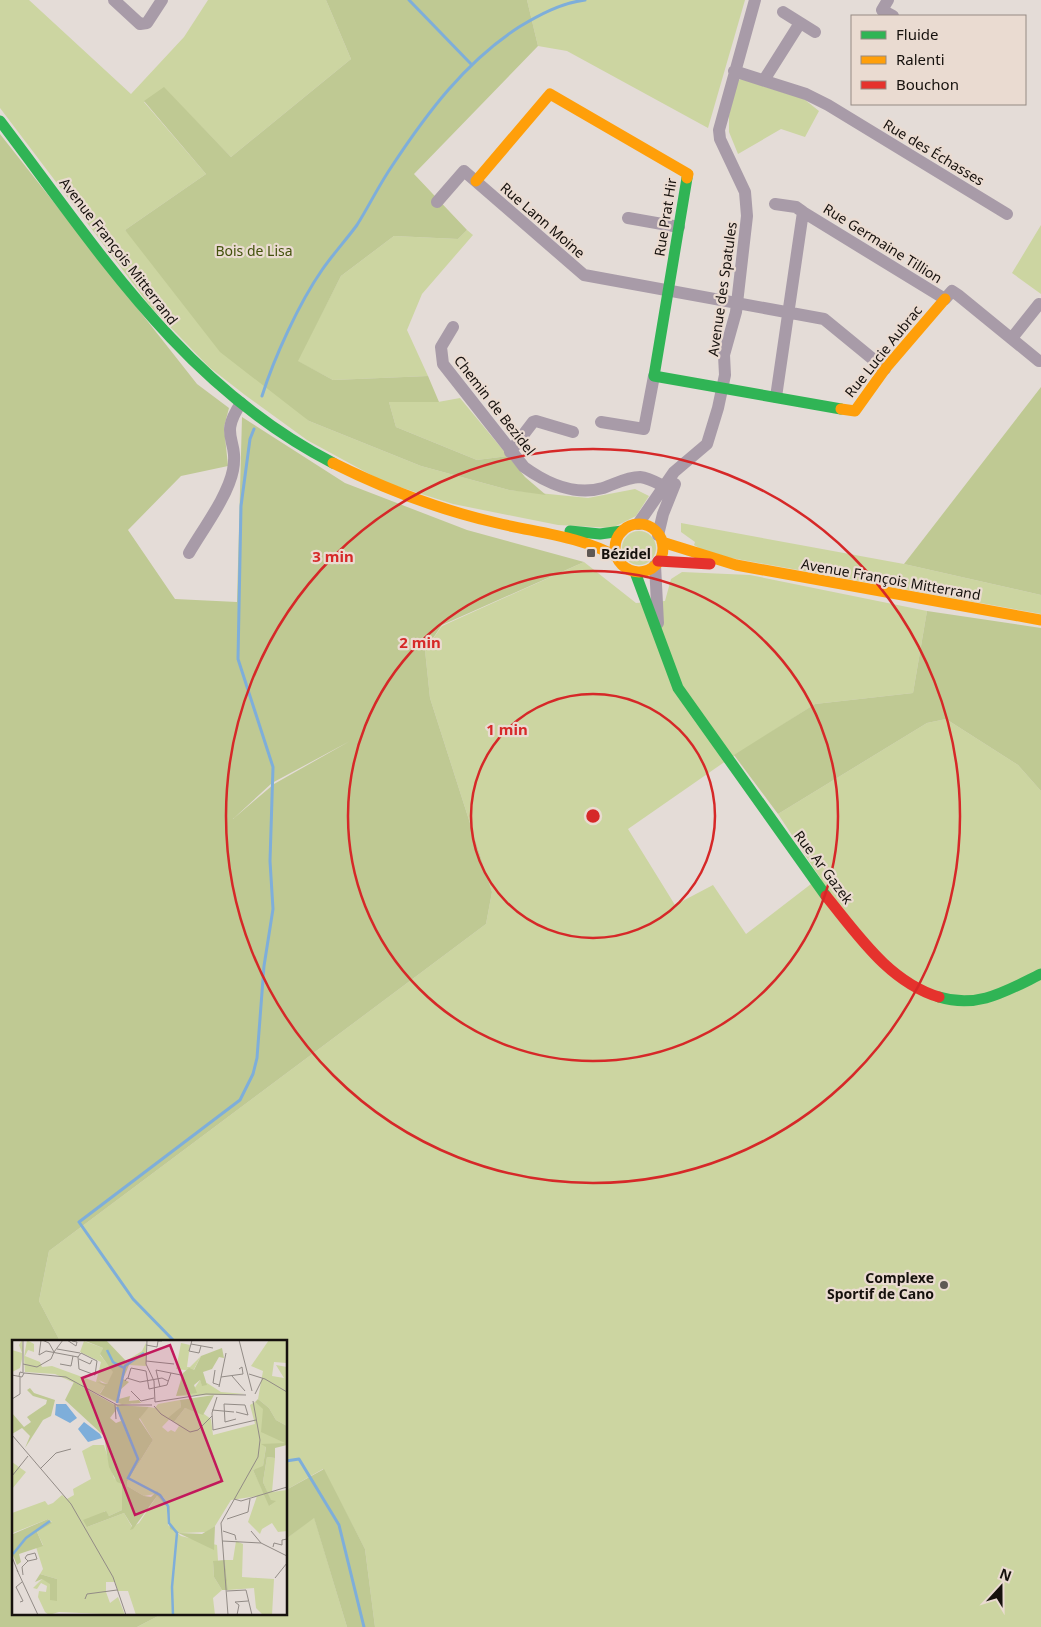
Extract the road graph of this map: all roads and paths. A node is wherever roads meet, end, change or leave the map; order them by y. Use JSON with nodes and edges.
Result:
{"nodes":[{"id":1,"x":114,"y":0,"type":"edge"},
{"id":2,"x":162,"y":0,"type":"edge"},
{"id":3,"x":755,"y":0,"type":"edge"},
{"id":4,"x":888,"y":0,"type":"edge"},
{"id":5,"x":783,"y":12,"type":"dead end"},
{"id":6,"x":890,"y":15,"type":"edge"},
{"id":7,"x":800,"y":23,"type":"junction"},
{"id":8,"x":814,"y":32,"type":"dead end"},
{"id":9,"x":734,"y":71,"type":"junction"},
{"id":10,"x":764,"y":80,"type":"junction"},
{"id":11,"x":0,"y":121,"type":"edge"},
{"id":12,"x":476,"y":181,"type":"junction"},
{"id":13,"x":437,"y":202,"type":"dead end"},
{"id":14,"x":775,"y":204,"type":"dead end"},
{"id":15,"x":803,"y":212,"type":"junction"},
{"id":16,"x":1007,"y":214,"type":"dead end"},
{"id":17,"x":628,"y":218,"type":"dead end"},
{"id":18,"x":679,"y":228,"type":"junction"},
{"id":19,"x":668,"y":291,"type":"junction"},
{"id":20,"x":945,"y":299,"type":"junction"},
{"id":21,"x":737,"y":303,"type":"junction"},
{"id":22,"x":1040,"y":304,"type":"dead end"},
{"id":23,"x":789,"y":312,"type":"junction"},
{"id":24,"x":453,"y":327,"type":"dead end"},
{"id":25,"x":1012,"y":338,"type":"junction"},
{"id":26,"x":1039,"y":361,"type":"dead end"},
{"id":27,"x":885,"y":369,"type":"junction"},
{"id":28,"x":654,"y":376,"type":"junction"},
{"id":29,"x":722,"y":388,"type":"junction"},
{"id":30,"x":776,"y":397,"type":"junction"},
{"id":31,"x":241,"y":403,"type":"junction"},
{"id":32,"x":601,"y":422,"type":"dead end"},
{"id":33,"x":573,"y":432,"type":"dead end"},
{"id":34,"x":510,"y":452,"type":"junction"},
{"id":35,"x":668,"y":488,"type":"junction"},
{"id":36,"x":638,"y":524,"type":"junction"},
{"id":37,"x":622,"y":531,"type":"junction"},
{"id":38,"x":550,"y":532,"type":"junction"},
{"id":39,"x":660,"y":538,"type":"junction"},
{"id":40,"x":189,"y":553,"type":"dead end"},
{"id":41,"x":617,"y":557,"type":"junction"},
{"id":42,"x":657,"y":563,"type":"junction"},
{"id":43,"x":736,"y":566,"type":"junction"},
{"id":44,"x":635,"y":572,"type":"junction"},
{"id":45,"x":1041,"y":620,"type":"edge"},
{"id":46,"x":659,"y":636,"type":"junction"},
{"id":47,"x":1041,"y":974,"type":"edge"}],
"edges":[{"from":1,"to":2,"type":"street"},
{"from":3,"to":9,"type":"street","name":"Avenue des Spatules"},
{"from":4,"to":6,"type":"street"},
{"from":5,"to":7,"type":"street"},
{"from":7,"to":8,"type":"street"},
{"from":7,"to":10,"type":"street"},
{"from":9,"to":10,"type":"street","name":"Rue des Échasses"},
{"from":9,"to":21,"type":"street","name":"Avenue des Spatules"},
{"from":10,"to":16,"type":"street","name":"Rue des Échasses"},
{"from":11,"to":31,"type":"street","name":"Avenue François Mitterrand"},
{"from":12,"to":13,"type":"street"},
{"from":12,"to":18,"type":"street","name":"Rue Prat Hir"},
{"from":12,"to":19,"type":"street","name":"Rue Lann Moine"},
{"from":14,"to":15,"type":"street","name":"Rue Germaine Tillion"},
{"from":15,"to":20,"type":"street","name":"Rue Germaine Tillion"},
{"from":15,"to":23,"type":"street","name":"Rue Germaine Tillion"},
{"from":17,"to":18,"type":"street"},
{"from":18,"to":19,"type":"street","name":"Rue Prat Hir"},
{"from":19,"to":21,"type":"street","name":"Rue Lann Moine"},
{"from":19,"to":28,"type":"street","name":"Rue Prat Hir"},
{"from":20,"to":25,"type":"street","name":"Rue Germaine Tillion"},
{"from":20,"to":27,"type":"street","name":"Rue Lucie Aubrac"},
{"from":21,"to":23,"type":"street","name":"Rue Lann Moine"},
{"from":21,"to":29,"type":"street","name":"Avenue des Spatules"},
{"from":22,"to":25,"type":"street"},
{"from":23,"to":27,"type":"street","name":"Rue Lann Moine"},
{"from":23,"to":30,"type":"street","name":"Rue Germaine Tillion"},
{"from":24,"to":34,"type":"street","name":"Chemin de Bezidel"},
{"from":25,"to":26,"type":"street","name":"Rue Germaine Tillion"},
{"from":27,"to":30,"type":"street","name":"Rue Lucie Aubrac"},
{"from":28,"to":29,"type":"street"},
{"from":28,"to":32,"type":"street"},
{"from":29,"to":30,"type":"street","name":"Rue Lucie Aubrac"},
{"from":29,"to":35,"type":"street","name":"Avenue des Spatules"},
{"from":31,"to":38,"type":"street","name":"Avenue François Mitterrand"},
{"from":31,"to":40,"type":"street"},
{"from":33,"to":34,"type":"street"},
{"from":34,"to":35,"type":"street","name":"Chemin de Bezidel"},
{"from":35,"to":36,"type":"street","name":"Avenue des Spatules"},
{"from":35,"to":39,"type":"street","name":"Avenue des Spatules"},
{"from":36,"to":37,"type":"street"},
{"from":36,"to":39,"type":"street"},
{"from":37,"to":38,"type":"street","name":"Avenue François Mitterrand"},
{"from":37,"to":41,"type":"street"},
{"from":38,"to":41,"type":"street","name":"Avenue François Mitterrand"},
{"from":39,"to":42,"type":"street"},
{"from":39,"to":43,"type":"street","name":"Avenue François Mitterrand"},
{"from":41,"to":44,"type":"street"},
{"from":42,"to":43,"type":"street","name":"Avenue François Mitterrand"},
{"from":42,"to":44,"type":"street"},
{"from":42,"to":46,"type":"street","name":"Rue Ar Gazek"},
{"from":43,"to":45,"type":"street","name":"Avenue François Mitterrand"},
{"from":44,"to":46,"type":"street","name":"Rue Ar Gazek"},
{"from":46,"to":47,"type":"street","name":"Rue Ar Gazek"}]}
